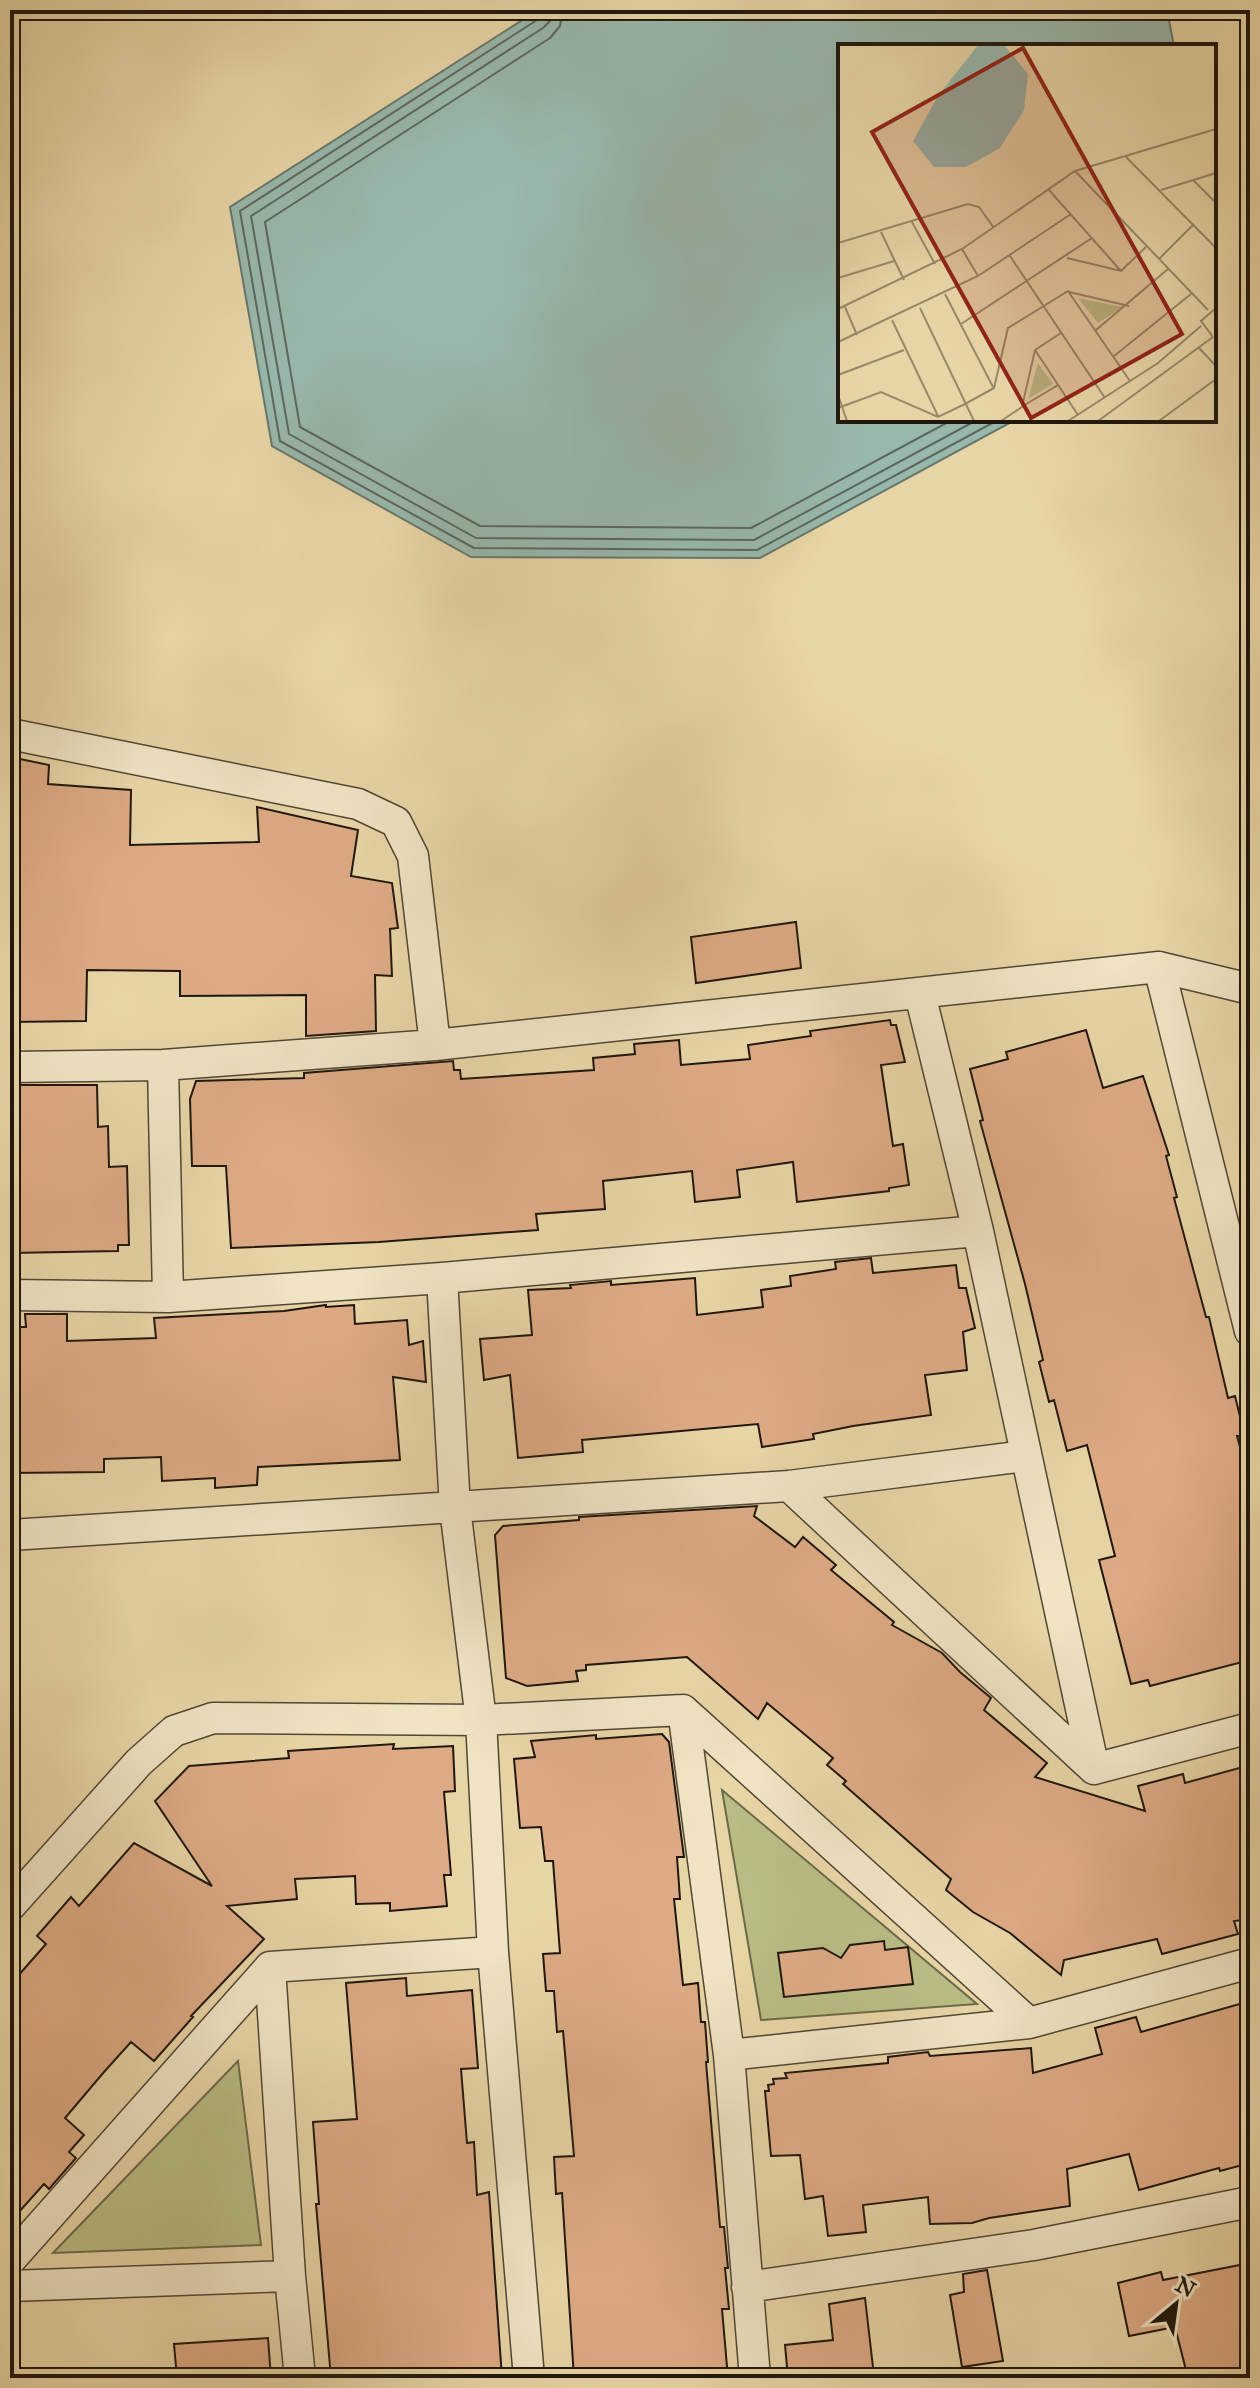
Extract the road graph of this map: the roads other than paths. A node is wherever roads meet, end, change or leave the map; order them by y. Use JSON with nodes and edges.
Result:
{"nodes":[{"id":1,"x":10,"y":734,"type":"edge"},
{"id":2,"x":1159,"y":967,"type":"junction"},
{"id":3,"x":1250,"y":989,"type":"edge"},
{"id":4,"x":920,"y":994,"type":"junction"},
{"id":5,"x":435,"y":1045,"type":"junction"},
{"id":6,"x":163,"y":1065,"type":"junction"},
{"id":7,"x":10,"y":1067,"type":"edge"},
{"id":8,"x":978,"y":1231,"type":"junction"},
{"id":9,"x":442,"y":1278,"type":"junction"},
{"id":10,"x":10,"y":1295,"type":"edge"},
{"id":11,"x":168,"y":1297,"type":"junction"},
{"id":12,"x":1250,"y":1331,"type":"edge"},
{"id":13,"x":1025,"y":1456,"type":"junction"},
{"id":14,"x":789,"y":1486,"type":"junction"},
{"id":15,"x":455,"y":1508,"type":"junction"},
{"id":16,"x":10,"y":1535,"type":"edge"},
{"id":17,"x":683,"y":1710,"type":"junction"},
{"id":18,"x":481,"y":1720,"type":"junction"},
{"id":19,"x":1250,"y":1728,"type":"edge"},
{"id":20,"x":1094,"y":1769,"type":"junction"},
{"id":21,"x":10,"y":1906,"type":"edge"},
{"id":22,"x":493,"y":1952,"type":"junction"},
{"id":23,"x":1250,"y":1963,"type":"edge"},
{"id":24,"x":270,"y":1967,"type":"junction"},
{"id":25,"x":1029,"y":2023,"type":"junction"},
{"id":26,"x":729,"y":2055,"type":"junction"},
{"id":27,"x":1250,"y":2202,"type":"edge"},
{"id":28,"x":10,"y":2260,"type":"edge"},
{"id":29,"x":290,"y":2276,"type":"junction"},
{"id":30,"x":10,"y":2286,"type":"edge"},
{"id":31,"x":747,"y":2287,"type":"junction"},
{"id":32,"x":300,"y":2378,"type":"edge"},
{"id":33,"x":529,"y":2378,"type":"edge"},
{"id":34,"x":755,"y":2378,"type":"edge"}],
"edges":[{"from":1,"to":5,"type":"street"},
{"from":2,"to":3,"type":"street"},
{"from":2,"to":4,"type":"street"},
{"from":2,"to":12,"type":"street"},
{"from":4,"to":5,"type":"street"},
{"from":4,"to":8,"type":"street"},
{"from":5,"to":6,"type":"street"},
{"from":6,"to":7,"type":"street"},
{"from":6,"to":11,"type":"street"},
{"from":8,"to":9,"type":"street"},
{"from":8,"to":13,"type":"street"},
{"from":9,"to":11,"type":"street"},
{"from":9,"to":15,"type":"street"},
{"from":10,"to":11,"type":"street"},
{"from":13,"to":14,"type":"street"},
{"from":13,"to":20,"type":"street"},
{"from":14,"to":15,"type":"street"},
{"from":14,"to":20,"type":"street"},
{"from":15,"to":16,"type":"street"},
{"from":15,"to":18,"type":"street"},
{"from":17,"to":18,"type":"street"},
{"from":17,"to":25,"type":"street"},
{"from":17,"to":26,"type":"street"},
{"from":18,"to":21,"type":"street"},
{"from":18,"to":22,"type":"street"},
{"from":19,"to":20,"type":"street"},
{"from":22,"to":24,"type":"street"},
{"from":22,"to":33,"type":"street"},
{"from":23,"to":25,"type":"street"},
{"from":24,"to":28,"type":"street"},
{"from":24,"to":29,"type":"street"},
{"from":25,"to":26,"type":"street"},
{"from":26,"to":31,"type":"street"},
{"from":27,"to":31,"type":"street"},
{"from":29,"to":30,"type":"street"},
{"from":29,"to":32,"type":"street"},
{"from":31,"to":34,"type":"street"}]}
